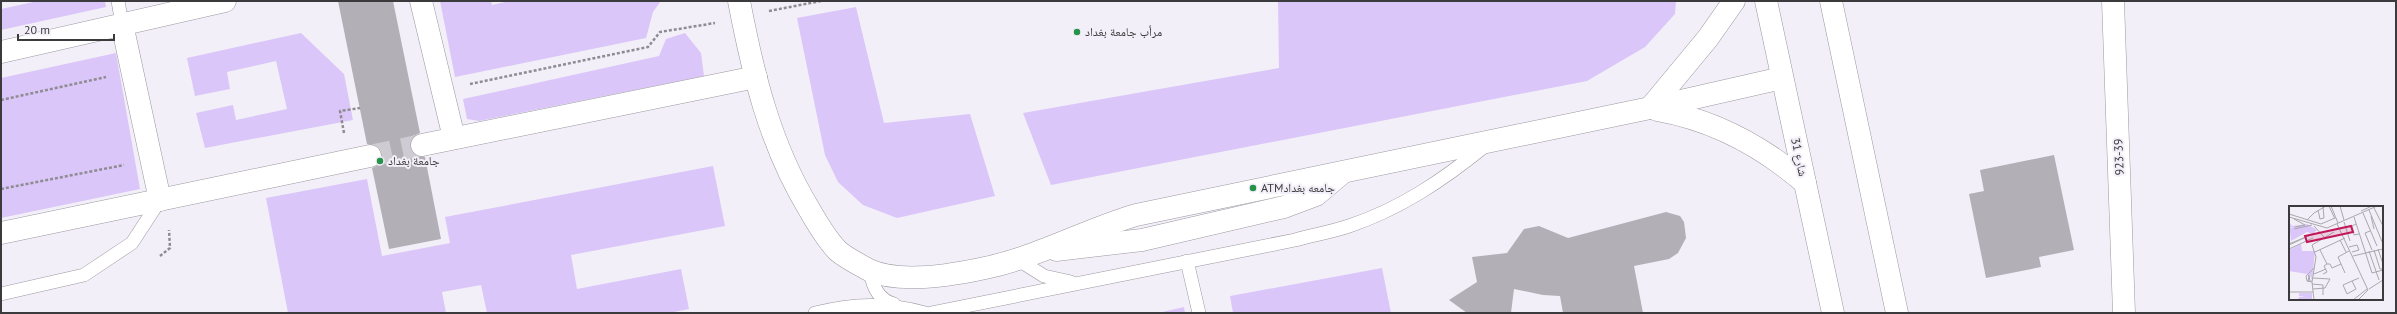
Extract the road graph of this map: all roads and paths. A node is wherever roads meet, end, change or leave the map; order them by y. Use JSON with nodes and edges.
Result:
{"nodes":[{"id":1,"x":118,"y":1,"type":"edge"},
{"id":2,"x":225,"y":1,"type":"edge"},
{"id":3,"x":421,"y":1,"type":"edge"},
{"id":4,"x":821,"y":1,"type":"edge"},
{"id":5,"x":1734,"y":1,"type":"edge"},
{"id":6,"x":1766,"y":1,"type":"edge"},
{"id":7,"x":1831,"y":1,"type":"edge"},
{"id":8,"x":2113,"y":1,"type":"edge"},
{"id":9,"x":740,"y":9,"type":"edge"},
{"id":10,"x":122,"y":24,"type":"junction"},
{"id":11,"x":1,"y":52,"type":"edge"},
{"id":12,"x":112,"y":77,"type":"dead end"},
{"id":13,"x":756,"y":77,"type":"junction"},
{"id":14,"x":1782,"y":78,"type":"junction"},
{"id":15,"x":443,"y":90,"type":"junction"},
{"id":16,"x":1,"y":100,"type":"edge"},
{"id":17,"x":1650,"y":108,"type":"junction"},
{"id":18,"x":454,"y":138,"type":"junction"},
{"id":19,"x":1490,"y":142,"type":"junction"},
{"id":20,"x":422,"y":145,"type":"tunnel mouth"},
{"id":21,"x":370,"y":156,"type":"tunnel mouth"},
{"id":22,"x":131,"y":162,"type":"dead end"},
{"id":23,"x":1805,"y":183,"type":"junction"},
{"id":24,"x":1,"y":189,"type":"edge"},
{"id":25,"x":160,"y":200,"type":"junction"},
{"id":26,"x":1,"y":233,"type":"edge"},
{"id":27,"x":1017,"y":259,"type":"junction"},
{"id":28,"x":1187,"y":261,"type":"junction"},
{"id":29,"x":870,"y":270,"type":"junction"},
{"id":30,"x":1090,"y":281,"type":"junction"},
{"id":31,"x":1,"y":294,"type":"edge"},
{"id":32,"x":903,"y":307,"type":"junction"},
{"id":33,"x":815,"y":313,"type":"edge"},
{"id":34,"x":925,"y":313,"type":"edge"},
{"id":35,"x":931,"y":313,"type":"edge"},
{"id":36,"x":1199,"y":313,"type":"edge"},
{"id":37,"x":1833,"y":313,"type":"edge"},
{"id":38,"x":1897,"y":313,"type":"edge"},
{"id":39,"x":2124,"y":313,"type":"edge"}],
"edges":[{"from":1,"to":10,"type":"lane"},
{"from":2,"to":10,"type":"street"},
{"from":3,"to":15,"type":"street"},
{"from":4,"to":9,"type":"path"},
{"from":5,"to":17,"type":"street"},
{"from":6,"to":14,"type":"street","name":"شارع 31"},
{"from":7,"to":38,"type":"street"},
{"from":8,"to":39,"type":"street","name":"923-39"},
{"from":9,"to":13,"type":"street"},
{"from":9,"to":15,"type":"path"},
{"from":10,"to":11,"type":"street"},
{"from":10,"to":25,"type":"street"},
{"from":12,"to":16,"type":"path"},
{"from":13,"to":18,"type":"street"},
{"from":13,"to":29,"type":"street"},
{"from":14,"to":17,"type":"street"},
{"from":14,"to":23,"type":"street","name":"شارع 31"},
{"from":15,"to":18,"type":"street"},
{"from":17,"to":19,"type":"street"},
{"from":17,"to":23,"type":"street"},
{"from":18,"to":20,"type":"street"},
{"from":19,"to":27,"type":"street"},
{"from":19,"to":28,"type":"lane"},
{"from":21,"to":25,"type":"street"},
{"from":22,"to":24,"type":"path"},
{"from":23,"to":37,"type":"street","name":"شارع 31"},
{"from":25,"to":26,"type":"street"},
{"from":25,"to":31,"type":"lane"},
{"from":27,"to":29,"type":"street"},
{"from":27,"to":30,"type":"lane"},
{"from":28,"to":30,"type":"lane"},
{"from":28,"to":36,"type":"lane"},
{"from":29,"to":32,"type":"lane"},
{"from":30,"to":35,"type":"lane"},
{"from":32,"to":33,"type":"lane"},
{"from":32,"to":34,"type":"lane"}]}
